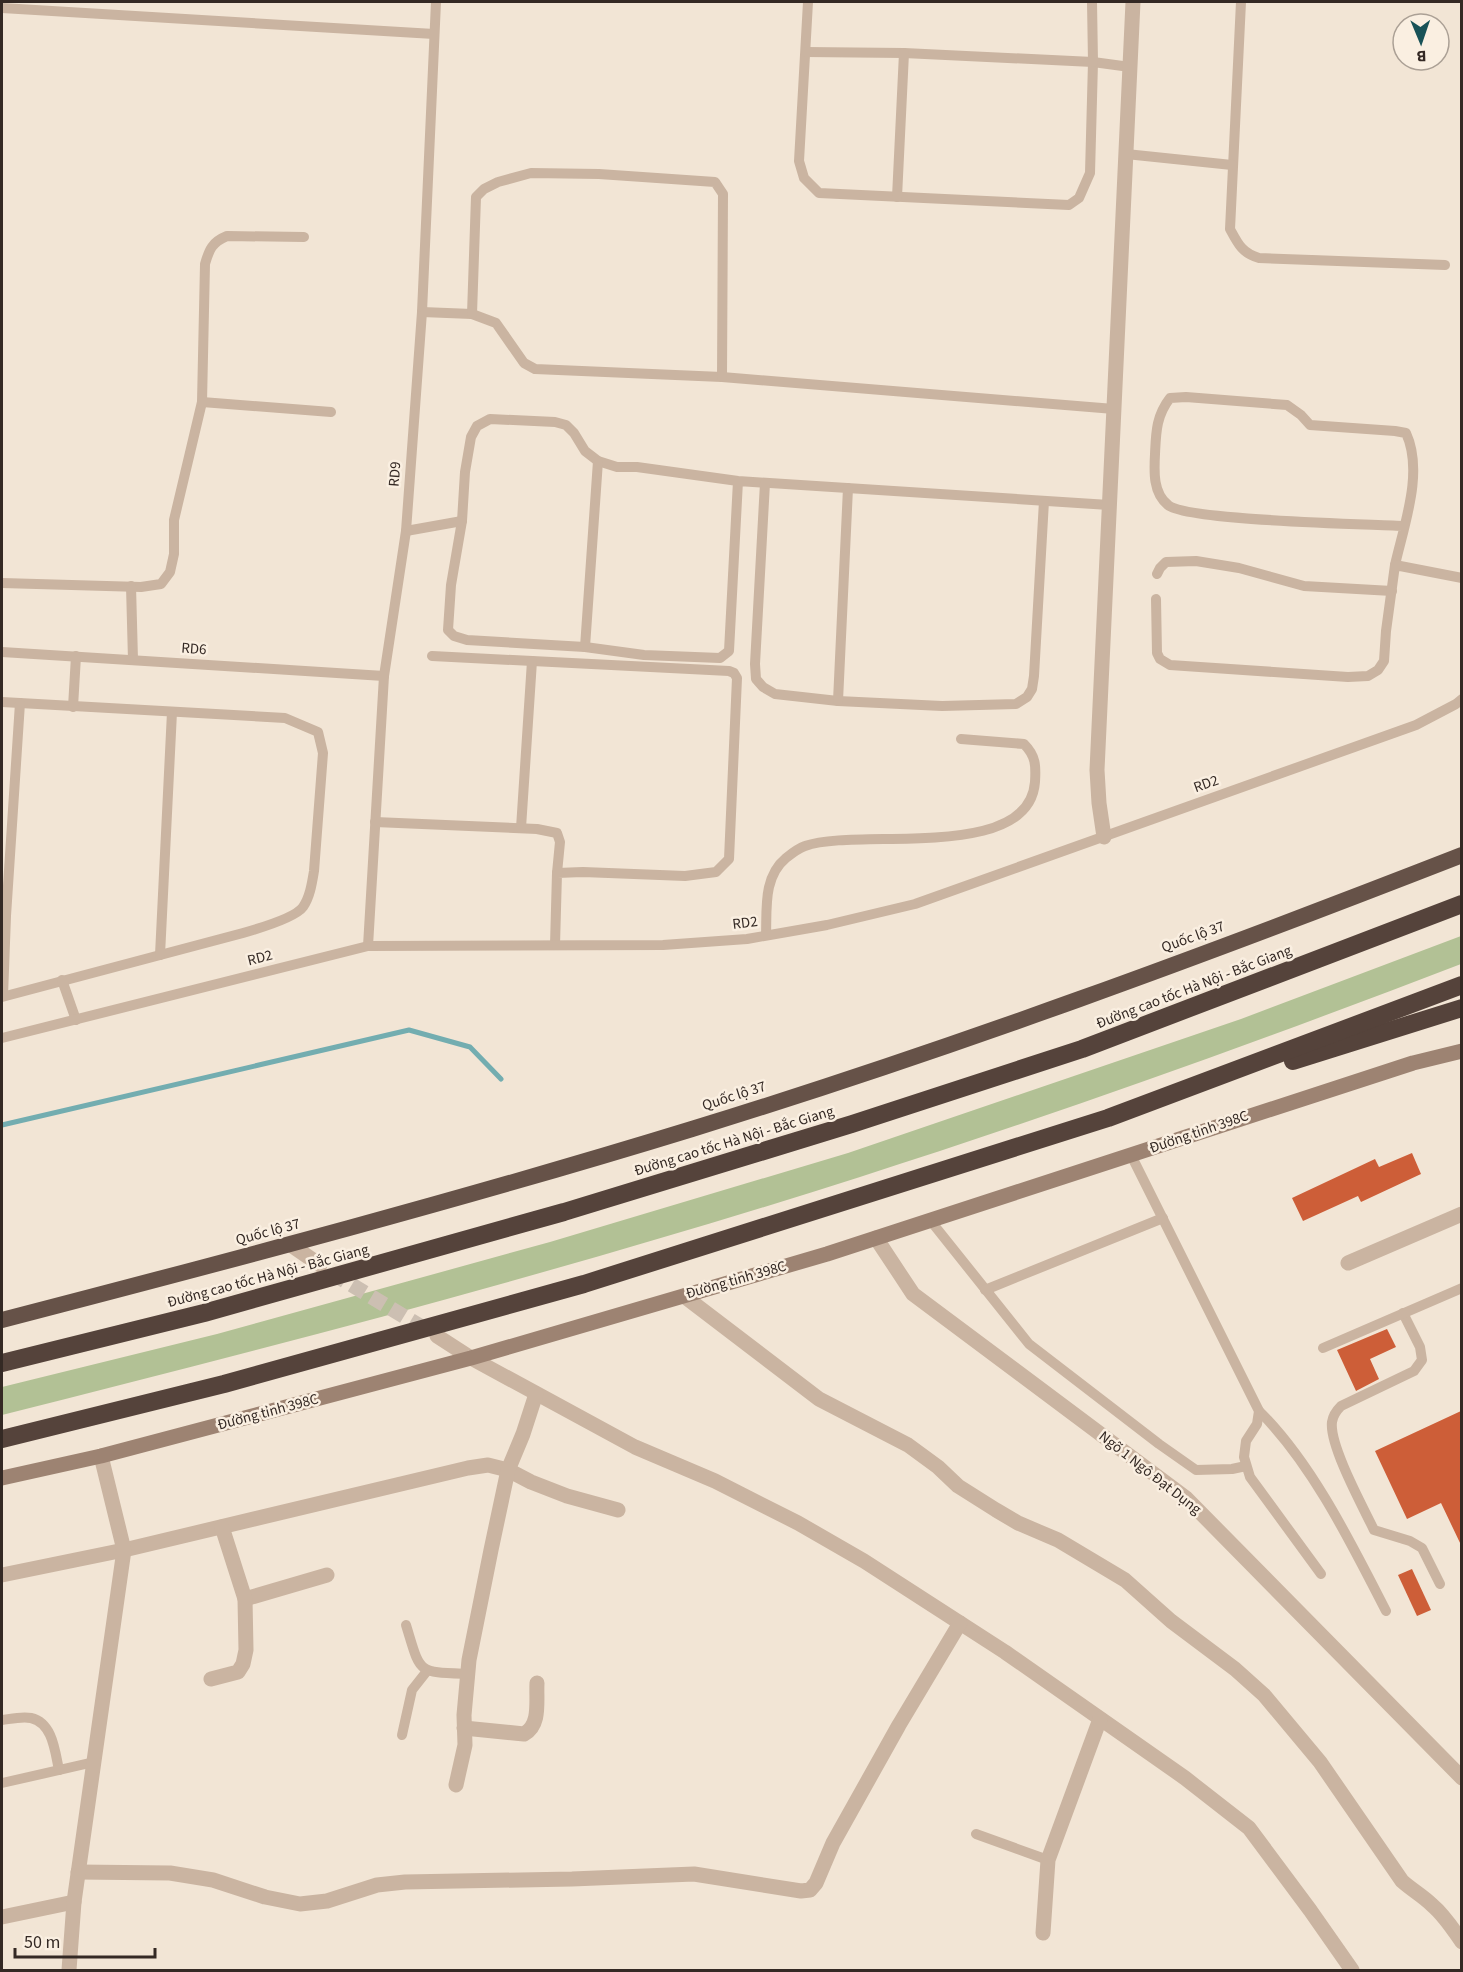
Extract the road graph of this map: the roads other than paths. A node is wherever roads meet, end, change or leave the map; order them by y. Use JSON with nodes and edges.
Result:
{"nodes":[{"id":1,"x":436,"y":2,"type":"edge"},
{"id":2,"x":808,"y":2,"type":"edge"},
{"id":3,"x":1092,"y":2,"type":"edge"},
{"id":4,"x":1133,"y":2,"type":"edge"},
{"id":5,"x":1241,"y":2,"type":"edge"},
{"id":6,"x":2,"y":8,"type":"edge"},
{"id":7,"x":434,"y":33,"type":"junction"},
{"id":8,"x":806,"y":52,"type":"junction"},
{"id":9,"x":904,"y":54,"type":"junction"},
{"id":10,"x":1094,"y":62,"type":"junction"},
{"id":11,"x":1130,"y":67,"type":"junction"},
{"id":12,"x":1126,"y":154,"type":"junction"},
{"id":13,"x":1232,"y":165,"type":"junction"},
{"id":14,"x":897,"y":197,"type":"junction"},
{"id":15,"x":304,"y":237,"type":"dead end"},
{"id":16,"x":1445,"y":265,"type":"dead end"},
{"id":17,"x":422,"y":312,"type":"junction"},
{"id":18,"x":472,"y":314,"type":"junction"},
{"id":19,"x":722,"y":377,"type":"junction"},
{"id":20,"x":202,"y":402,"type":"junction"},
{"id":21,"x":1114,"y":409,"type":"junction"},
{"id":22,"x":331,"y":412,"type":"dead end"},
{"id":23,"x":598,"y":461,"type":"junction"},
{"id":24,"x":738,"y":481,"type":"junction"},
{"id":25,"x":765,"y":483,"type":"junction"},
{"id":26,"x":848,"y":488,"type":"junction"},
{"id":27,"x":1044,"y":501,"type":"junction"},
{"id":28,"x":1109,"y":505,"type":"junction"},
{"id":29,"x":462,"y":521,"type":"junction"},
{"id":30,"x":1404,"y":526,"type":"junction"},
{"id":31,"x":406,"y":531,"type":"junction"},
{"id":32,"x":1395,"y":565,"type":"junction"},
{"id":33,"x":1157,"y":574,"type":"dead end"},
{"id":34,"x":1461,"y":578,"type":"edge"},
{"id":35,"x":2,"y":583,"type":"edge"},
{"id":36,"x":131,"y":586,"type":"junction"},
{"id":37,"x":1392,"y":591,"type":"junction"},
{"id":38,"x":1156,"y":599,"type":"dead end"},
{"id":39,"x":585,"y":647,"type":"junction"},
{"id":40,"x":2,"y":652,"type":"edge"},
{"id":41,"x":76,"y":656,"type":"junction"},
{"id":42,"x":432,"y":656,"type":"dead end"},
{"id":43,"x":133,"y":660,"type":"junction"},
{"id":44,"x":532,"y":661,"type":"junction"},
{"id":45,"x":384,"y":676,"type":"junction"},
{"id":46,"x":1461,"y":699,"type":"edge"},
{"id":47,"x":2,"y":702,"type":"edge"},
{"id":48,"x":838,"y":702,"type":"junction"},
{"id":49,"x":20,"y":703,"type":"junction"},
{"id":50,"x":73,"y":707,"type":"junction"},
{"id":51,"x":172,"y":712,"type":"junction"},
{"id":52,"x":961,"y":739,"type":"dead end"},
{"id":53,"x":375,"y":822,"type":"junction"},
{"id":54,"x":521,"y":828,"type":"junction"},
{"id":55,"x":1104,"y":837,"type":"junction"},
{"id":56,"x":1461,"y":855,"type":"edge"},
{"id":57,"x":557,"y":873,"type":"junction"},
{"id":58,"x":1461,"y":904,"type":"edge"},
{"id":59,"x":766,"y":935,"type":"junction"},
{"id":60,"x":555,"y":945,"type":"junction"},
{"id":61,"x":368,"y":946,"type":"junction"},
{"id":62,"x":160,"y":955,"type":"junction"},
{"id":63,"x":62,"y":980,"type":"junction"},
{"id":64,"x":1461,"y":985,"type":"edge"},
{"id":65,"x":2,"y":997,"type":"edge"},
{"id":66,"x":1461,"y":1008,"type":"edge"},
{"id":67,"x":76,"y":1020,"type":"junction"},
{"id":68,"x":2,"y":1038,"type":"edge"},
{"id":69,"x":1461,"y":1051,"type":"edge"},
{"id":70,"x":1108,"y":1118,"type":"junction"},
{"id":71,"x":1131,"y":1155,"type":"junction"},
{"id":72,"x":1461,"y":1214,"type":"edge"},
{"id":73,"x":1163,"y":1218,"type":"junction"},
{"id":74,"x":930,"y":1220,"type":"junction"},
{"id":75,"x":876,"y":1238,"type":"junction"},
{"id":76,"x":291,"y":1245,"type":"junction"},
{"id":77,"x":1348,"y":1263,"type":"dead end"},
{"id":78,"x":320,"y":1265,"type":"tunnel mouth"},
{"id":79,"x":1461,"y":1288,"type":"edge"},
{"id":80,"x":985,"y":1290,"type":"junction"},
{"id":81,"x":684,"y":1296,"type":"junction"},
{"id":82,"x":1403,"y":1313,"type":"junction"},
{"id":83,"x":2,"y":1320,"type":"edge"},
{"id":84,"x":437,"y":1336,"type":"tunnel mouth"},
{"id":85,"x":1323,"y":1348,"type":"dead end"},
{"id":86,"x":471,"y":1358,"type":"junction"},
{"id":87,"x":2,"y":1363,"type":"edge"},
{"id":88,"x":536,"y":1394,"type":"junction"},
{"id":89,"x":1258,"y":1411,"type":"junction"},
{"id":90,"x":2,"y":1439,"type":"edge"},
{"id":91,"x":101,"y":1456,"type":"junction"},
{"id":92,"x":1246,"y":1466,"type":"junction"},
{"id":93,"x":507,"y":1470,"type":"junction"},
{"id":94,"x":2,"y":1478,"type":"edge"},
{"id":95,"x":618,"y":1510,"type":"dead end"},
{"id":96,"x":222,"y":1527,"type":"junction"},
{"id":97,"x":124,"y":1550,"type":"junction"},
{"id":98,"x":1321,"y":1574,"type":"dead end"},
{"id":99,"x":2,"y":1575,"type":"edge"},
{"id":100,"x":327,"y":1575,"type":"dead end"},
{"id":101,"x":1440,"y":1584,"type":"dead end"},
{"id":102,"x":245,"y":1599,"type":"junction"},
{"id":103,"x":1386,"y":1611,"type":"dead end"},
{"id":104,"x":960,"y":1623,"type":"junction"},
{"id":105,"x":406,"y":1625,"type":"dead end"},
{"id":106,"x":427,"y":1671,"type":"junction"},
{"id":107,"x":468,"y":1674,"type":"junction"},
{"id":108,"x":211,"y":1679,"type":"dead end"},
{"id":109,"x":537,"y":1683,"type":"dead end"},
{"id":110,"x":1100,"y":1719,"type":"junction"},
{"id":111,"x":2,"y":1720,"type":"edge"},
{"id":112,"x":464,"y":1728,"type":"junction"},
{"id":113,"x":402,"y":1735,"type":"dead end"},
{"id":114,"x":94,"y":1762,"type":"junction"},
{"id":115,"x":59,"y":1770,"type":"junction"},
{"id":116,"x":1461,"y":1778,"type":"edge"},
{"id":117,"x":2,"y":1783,"type":"edge"},
{"id":118,"x":456,"y":1785,"type":"dead end"},
{"id":119,"x":976,"y":1834,"type":"dead end"},
{"id":120,"x":1048,"y":1860,"type":"junction"},
{"id":121,"x":78,"y":1872,"type":"junction"},
{"id":122,"x":74,"y":1902,"type":"junction"},
{"id":123,"x":2,"y":1917,"type":"edge"},
{"id":124,"x":1043,"y":1933,"type":"dead end"},
{"id":125,"x":1461,"y":1942,"type":"edge"},
{"id":126,"x":69,"y":1971,"type":"edge"},
{"id":127,"x":1352,"y":1971,"type":"edge"}],
"edges":[{"from":1,"to":7,"type":"lane","name":"RD9"},
{"from":2,"to":8,"type":"lane"},
{"from":3,"to":10,"type":"lane"},
{"from":4,"to":11,"type":"street"},
{"from":5,"to":13,"type":"lane"},
{"from":6,"to":7,"type":"lane"},
{"from":7,"to":17,"type":"lane","name":"RD9"},
{"from":8,"to":9,"type":"lane"},
{"from":8,"to":14,"type":"lane"},
{"from":9,"to":10,"type":"lane"},
{"from":9,"to":14,"type":"lane"},
{"from":10,"to":11,"type":"lane"},
{"from":10,"to":14,"type":"lane"},
{"from":11,"to":12,"type":"street"},
{"from":12,"to":13,"type":"lane"},
{"from":12,"to":21,"type":"street"},
{"from":13,"to":16,"type":"lane"},
{"from":15,"to":20,"type":"lane"},
{"from":17,"to":18,"type":"lane"},
{"from":17,"to":31,"type":"lane","name":"RD9"},
{"from":18,"to":19,"type":"lane"},
{"from":18,"to":19,"type":"lane"},
{"from":19,"to":21,"type":"lane"},
{"from":20,"to":22,"type":"lane"},
{"from":20,"to":36,"type":"lane"},
{"from":21,"to":28,"type":"street"},
{"from":23,"to":24,"type":"lane"},
{"from":23,"to":29,"type":"lane"},
{"from":23,"to":39,"type":"lane"},
{"from":24,"to":25,"type":"lane"},
{"from":24,"to":39,"type":"lane"},
{"from":25,"to":26,"type":"lane"},
{"from":25,"to":48,"type":"lane"},
{"from":26,"to":27,"type":"lane"},
{"from":26,"to":48,"type":"lane"},
{"from":27,"to":28,"type":"lane"},
{"from":27,"to":48,"type":"lane"},
{"from":28,"to":55,"type":"street"},
{"from":29,"to":31,"type":"lane"},
{"from":29,"to":39,"type":"lane"},
{"from":30,"to":30,"type":"lane"},
{"from":30,"to":32,"type":"lane"},
{"from":31,"to":45,"type":"lane","name":"RD9"},
{"from":32,"to":34,"type":"lane"},
{"from":32,"to":37,"type":"lane"},
{"from":33,"to":37,"type":"lane"},
{"from":35,"to":36,"type":"lane"},
{"from":36,"to":43,"type":"lane"},
{"from":37,"to":38,"type":"lane"},
{"from":40,"to":41,"type":"lane","name":"RD6"},
{"from":41,"to":43,"type":"lane","name":"RD6"},
{"from":41,"to":50,"type":"lane"},
{"from":42,"to":44,"type":"lane"},
{"from":43,"to":45,"type":"lane","name":"RD6"},
{"from":44,"to":54,"type":"lane"},
{"from":44,"to":57,"type":"lane"},
{"from":45,"to":53,"type":"lane","name":"RD9"},
{"from":46,"to":55,"type":"lane","name":"RD2"},
{"from":47,"to":49,"type":"lane"},
{"from":49,"to":50,"type":"lane"},
{"from":49,"to":65,"type":"lane"},
{"from":50,"to":51,"type":"lane"},
{"from":51,"to":62,"type":"lane"},
{"from":51,"to":62,"type":"lane"},
{"from":52,"to":59,"type":"lane"},
{"from":53,"to":54,"type":"lane"},
{"from":53,"to":61,"type":"lane","name":"RD9"},
{"from":54,"to":57,"type":"lane"},
{"from":55,"to":59,"type":"lane","name":"RD2"},
{"from":56,"to":76,"type":"highway","name":"Quốc lộ 37"},
{"from":57,"to":60,"type":"lane"},
{"from":58,"to":87,"type":"highway","name":"Đường cao tốc Hà Nội - Bắc Giang"},
{"from":59,"to":60,"type":"lane","name":"RD2"},
{"from":60,"to":61,"type":"lane","name":"RD2"},
{"from":61,"to":67,"type":"lane","name":"RD2"},
{"from":62,"to":63,"type":"lane"},
{"from":63,"to":65,"type":"lane"},
{"from":63,"to":67,"type":"lane"},
{"from":64,"to":70,"type":"highway"},
{"from":66,"to":70,"type":"highway"},
{"from":67,"to":68,"type":"lane","name":"RD2"},
{"from":69,"to":71,"type":"main road","name":"Đường tỉnh 398C"},
{"from":70,"to":90,"type":"highway"},
{"from":71,"to":73,"type":"lane"},
{"from":71,"to":74,"type":"main road","name":"Đường tỉnh 398C"},
{"from":72,"to":77,"type":"street"},
{"from":73,"to":80,"type":"lane"},
{"from":73,"to":89,"type":"lane"},
{"from":74,"to":75,"type":"main road","name":"Đường tỉnh 398C"},
{"from":74,"to":80,"type":"lane"},
{"from":75,"to":81,"type":"main road","name":"Đường tỉnh 398C"},
{"from":75,"to":116,"type":"street","name":"Ngõ 1 Ngô Đạt Dụng"},
{"from":76,"to":78,"type":"street"},
{"from":76,"to":83,"type":"highway","name":"Quốc lộ 37"},
{"from":79,"to":82,"type":"lane"},
{"from":80,"to":92,"type":"lane"},
{"from":81,"to":86,"type":"main road","name":"Đường tỉnh 398C"},
{"from":81,"to":125,"type":"street"},
{"from":82,"to":85,"type":"lane"},
{"from":82,"to":101,"type":"lane"},
{"from":84,"to":86,"type":"street"},
{"from":86,"to":88,"type":"street"},
{"from":86,"to":91,"type":"main road","name":"Đường tỉnh 398C"},
{"from":88,"to":93,"type":"street"},
{"from":88,"to":104,"type":"street"},
{"from":89,"to":92,"type":"lane"},
{"from":89,"to":103,"type":"lane"},
{"from":91,"to":94,"type":"main road","name":"Đường tỉnh 398C"},
{"from":91,"to":97,"type":"street"},
{"from":92,"to":98,"type":"lane"},
{"from":93,"to":95,"type":"street"},
{"from":93,"to":96,"type":"street"},
{"from":93,"to":107,"type":"street"},
{"from":96,"to":97,"type":"street"},
{"from":96,"to":102,"type":"street"},
{"from":97,"to":99,"type":"street"},
{"from":97,"to":114,"type":"street"},
{"from":100,"to":102,"type":"street"},
{"from":102,"to":108,"type":"street"},
{"from":104,"to":110,"type":"street"},
{"from":104,"to":121,"type":"street"},
{"from":105,"to":106,"type":"lane"},
{"from":106,"to":107,"type":"lane"},
{"from":106,"to":113,"type":"lane"},
{"from":107,"to":112,"type":"street"},
{"from":109,"to":112,"type":"street"},
{"from":110,"to":120,"type":"street"},
{"from":110,"to":127,"type":"street"},
{"from":111,"to":115,"type":"lane"},
{"from":112,"to":118,"type":"street"},
{"from":114,"to":115,"type":"lane"},
{"from":114,"to":121,"type":"street"},
{"from":115,"to":117,"type":"lane"},
{"from":119,"to":120,"type":"lane"},
{"from":120,"to":124,"type":"street"},
{"from":121,"to":122,"type":"street"},
{"from":122,"to":123,"type":"street"},
{"from":122,"to":126,"type":"street"}]}
